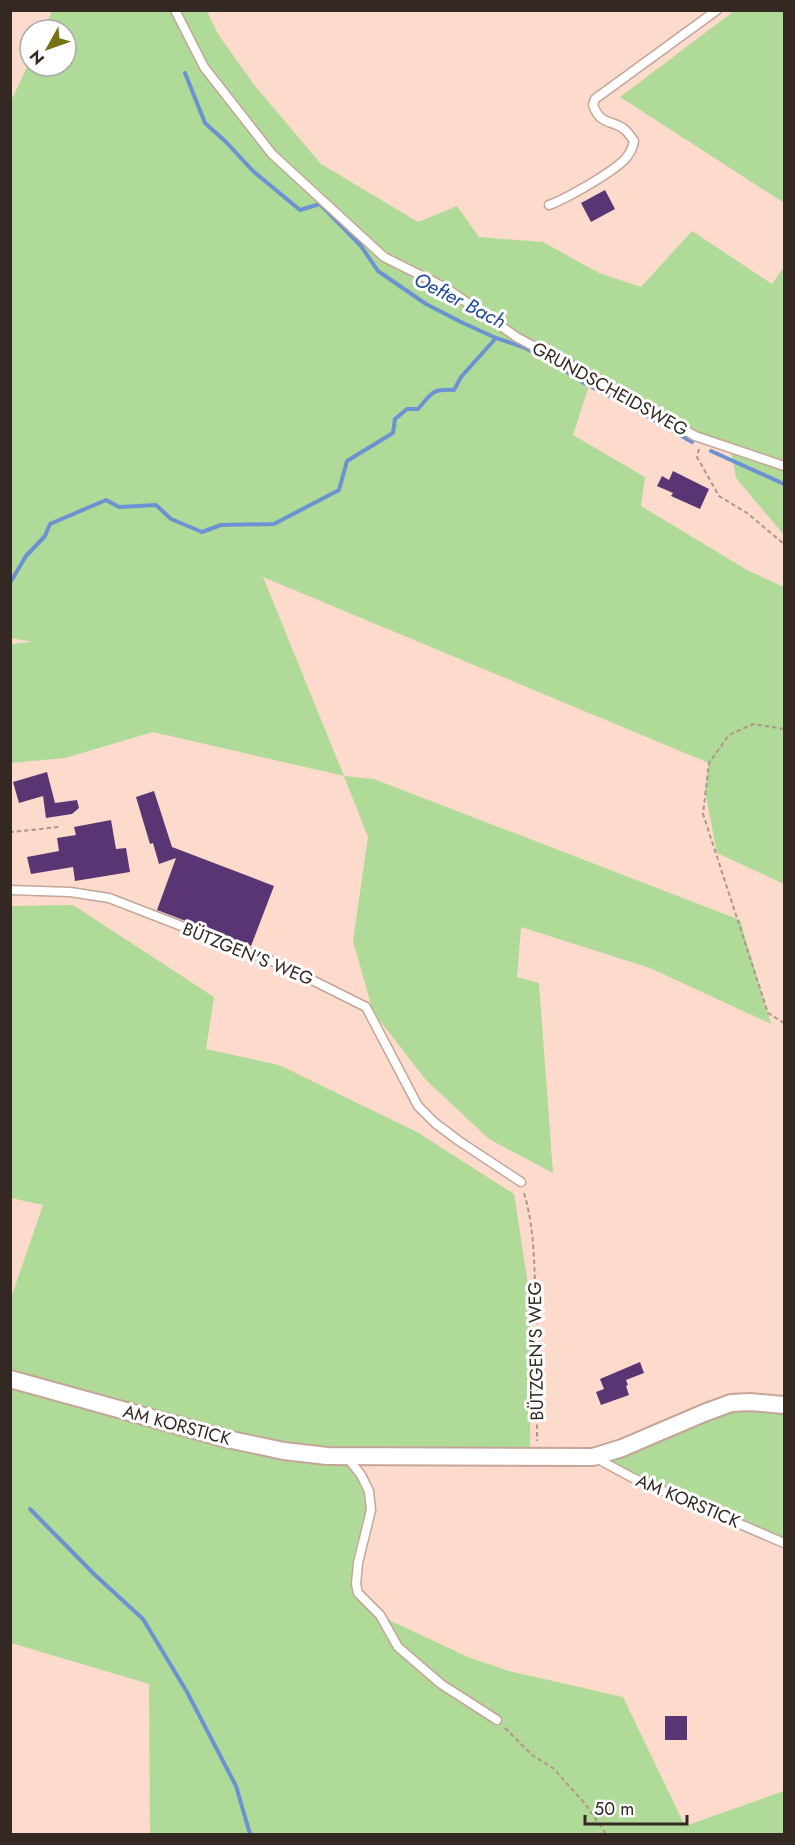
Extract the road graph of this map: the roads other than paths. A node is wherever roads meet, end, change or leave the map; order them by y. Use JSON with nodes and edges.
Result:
{"nodes":[{"id":1,"x":175,"y":10,"type":"edge"},
{"id":2,"x":717,"y":10,"type":"edge"},
{"id":3,"x":549,"y":206,"type":"dead end"},
{"id":4,"x":784,"y":466,"type":"edge"},
{"id":5,"x":10,"y":890,"type":"edge"},
{"id":6,"x":521,"y":1182,"type":"road end"},
{"id":7,"x":10,"y":1379,"type":"edge"},
{"id":8,"x":784,"y":1405,"type":"edge"},
{"id":9,"x":347,"y":1456,"type":"junction"},
{"id":10,"x":593,"y":1457,"type":"junction"},
{"id":11,"x":784,"y":1543,"type":"edge"},
{"id":12,"x":497,"y":1720,"type":"road end"}],
"edges":[{"from":1,"to":4,"type":"lane","name":"GRUNDSCHEIDSWEG"},
{"from":2,"to":3,"type":"lane"},
{"from":5,"to":6,"type":"lane","name":"BÜTZGEN'S WEG"},
{"from":7,"to":9,"type":"street","name":"AM KORSTICK"},
{"from":8,"to":10,"type":"street","name":"AM KORSTICK"},
{"from":9,"to":10,"type":"street","name":"AM KORSTICK"},
{"from":9,"to":12,"type":"lane"},
{"from":10,"to":11,"type":"lane","name":"AM KORSTICK"}]}
